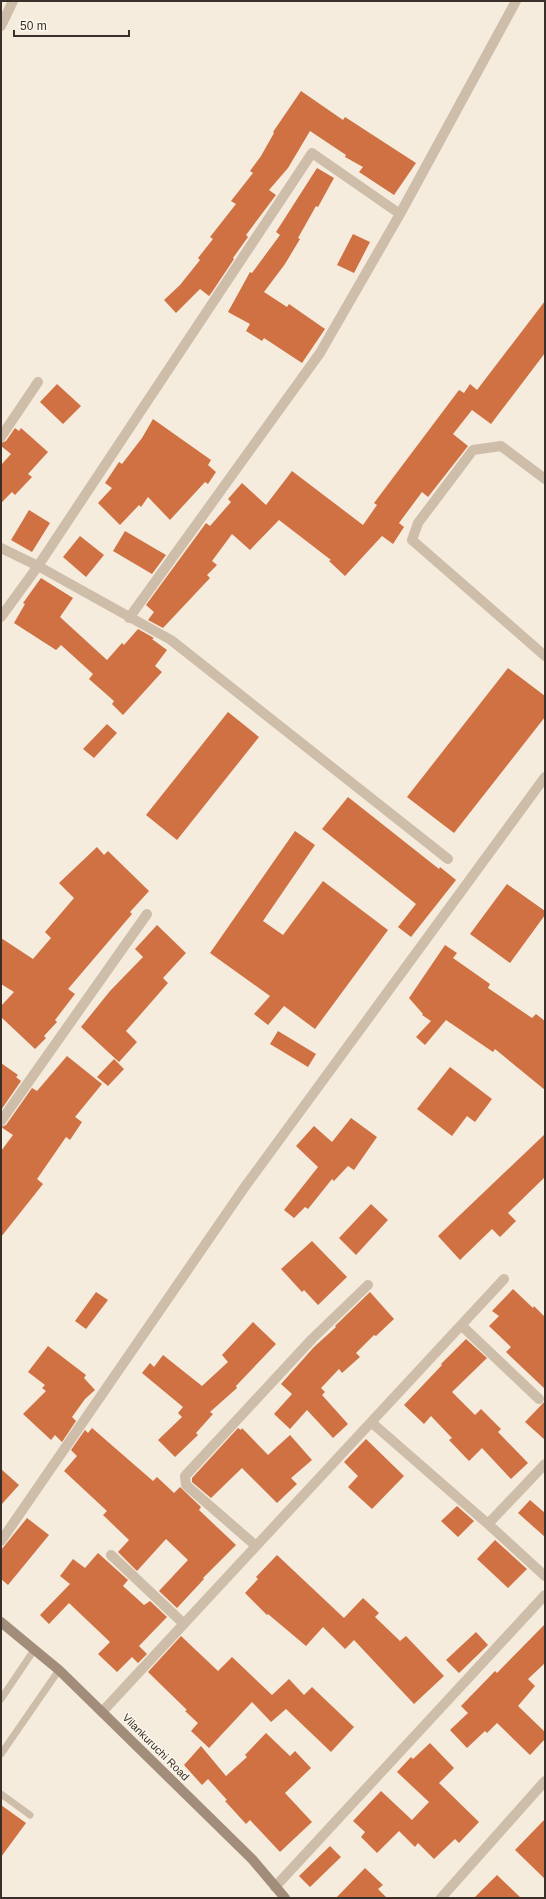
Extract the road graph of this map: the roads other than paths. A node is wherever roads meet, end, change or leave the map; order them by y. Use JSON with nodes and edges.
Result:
{"nodes":[{"id":1,"x":12,"y":1,"type":"edge"},
{"id":2,"x":516,"y":1,"type":"edge"},
{"id":3,"x":1,"y":26,"type":"edge"},
{"id":4,"x":400,"y":214,"type":"junction"},
{"id":5,"x":38,"y":382,"type":"dead end"},
{"id":6,"x":1,"y":437,"type":"edge"},
{"id":7,"x":545,"y":479,"type":"edge"},
{"id":8,"x":1,"y":548,"type":"edge"},
{"id":9,"x":38,"y":566,"type":"junction"},
{"id":10,"x":1,"y":617,"type":"edge"},
{"id":11,"x":129,"y":618,"type":"junction"},
{"id":12,"x":545,"y":656,"type":"edge"},
{"id":13,"x":545,"y":777,"type":"edge"},
{"id":14,"x":448,"y":859,"type":"dead end"},
{"id":15,"x":147,"y":914,"type":"dead end"},
{"id":16,"x":1,"y":1121,"type":"edge"},
{"id":17,"x":504,"y":1279,"type":"dead end"},
{"id":18,"x":368,"y":1285,"type":"dead end"},
{"id":19,"x":461,"y":1325,"type":"junction"},
{"id":20,"x":540,"y":1399,"type":"dead end"},
{"id":21,"x":371,"y":1422,"type":"junction"},
{"id":22,"x":545,"y":1464,"type":"edge"},
{"id":23,"x":488,"y":1524,"type":"junction"},
{"id":24,"x":1,"y":1541,"type":"edge"},
{"id":25,"x":256,"y":1546,"type":"junction"},
{"id":26,"x":111,"y":1555,"type":"dead end"},
{"id":27,"x":545,"y":1576,"type":"edge"},
{"id":28,"x":545,"y":1595,"type":"edge"},
{"id":29,"x":1,"y":1622,"type":"edge"},
{"id":30,"x":184,"y":1624,"type":"junction"},
{"id":31,"x":34,"y":1650,"type":"junction"},
{"id":32,"x":59,"y":1670,"type":"junction"},
{"id":33,"x":1,"y":1699,"type":"edge"},
{"id":34,"x":102,"y":1712,"type":"junction"},
{"id":35,"x":1,"y":1754,"type":"edge"},
{"id":36,"x":545,"y":1781,"type":"edge"},
{"id":37,"x":1,"y":1794,"type":"edge"},
{"id":38,"x":30,"y":1815,"type":"dead end"},
{"id":39,"x":275,"y":1887,"type":"junction"},
{"id":40,"x":285,"y":1898,"type":"edge"},
{"id":41,"x":441,"y":1898,"type":"edge"}],
"edges":[{"from":1,"to":3,"type":"street"},
{"from":2,"to":4,"type":"street"},
{"from":4,"to":9,"type":"street"},
{"from":4,"to":11,"type":"street"},
{"from":5,"to":6,"type":"street"},
{"from":7,"to":12,"type":"street"},
{"from":8,"to":9,"type":"street"},
{"from":9,"to":10,"type":"street"},
{"from":9,"to":11,"type":"street"},
{"from":11,"to":14,"type":"street"},
{"from":13,"to":24,"type":"street"},
{"from":15,"to":16,"type":"street"},
{"from":17,"to":19,"type":"street"},
{"from":18,"to":25,"type":"street"},
{"from":19,"to":20,"type":"street"},
{"from":19,"to":21,"type":"street"},
{"from":21,"to":23,"type":"street"},
{"from":21,"to":25,"type":"street"},
{"from":22,"to":23,"type":"street"},
{"from":23,"to":27,"type":"street"},
{"from":25,"to":30,"type":"street"},
{"from":26,"to":30,"type":"street"},
{"from":28,"to":39,"type":"street"},
{"from":29,"to":31,"type":"main road","name":"Vilankuruchi Road"},
{"from":30,"to":34,"type":"street"},
{"from":31,"to":32,"type":"main road","name":"Vilankuruchi Road"},
{"from":31,"to":33,"type":"lane"},
{"from":32,"to":34,"type":"main road","name":"Vilankuruchi Road"},
{"from":32,"to":35,"type":"lane"},
{"from":34,"to":39,"type":"main road","name":"Vilankuruchi Road"},
{"from":36,"to":41,"type":"street"},
{"from":37,"to":38,"type":"lane"},
{"from":39,"to":40,"type":"main road","name":"Vilankuruchi Road"}]}
